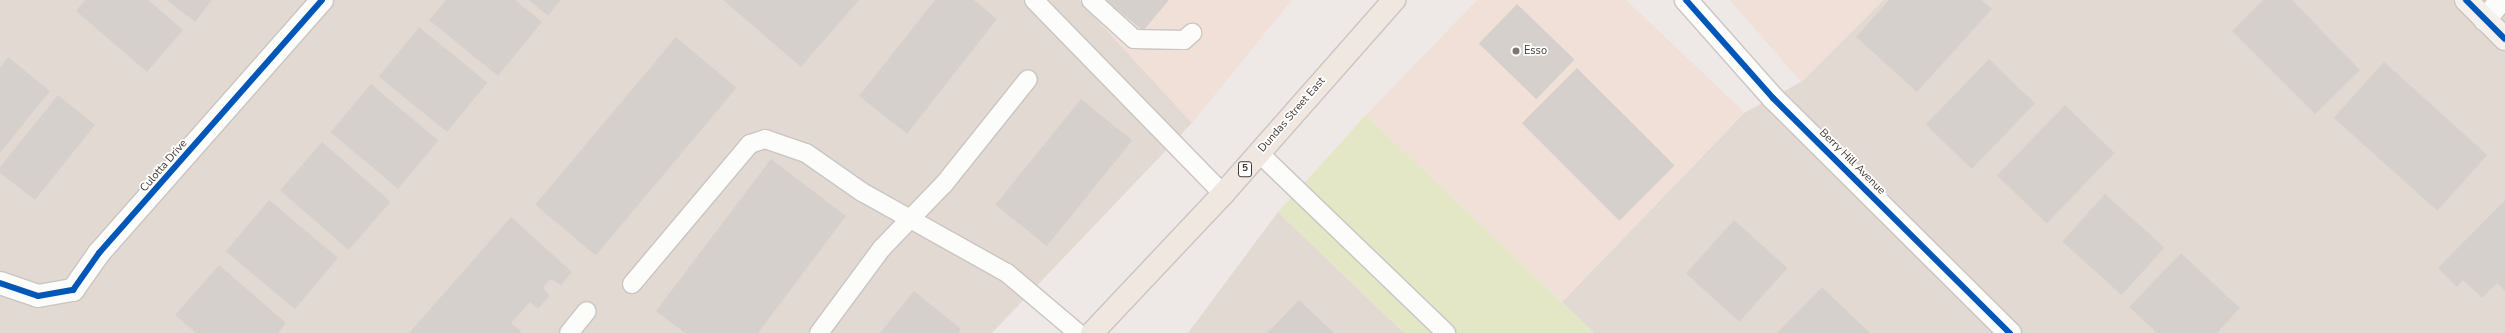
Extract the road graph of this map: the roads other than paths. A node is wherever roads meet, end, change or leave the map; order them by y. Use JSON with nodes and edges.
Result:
{"nodes":[{"id":1,"x":322,"y":0,"type":"edge"},
{"id":2,"x":1034,"y":0,"type":"edge"},
{"id":3,"x":1092,"y":0,"type":"edge"},
{"id":4,"x":1393,"y":0,"type":"edge"},
{"id":5,"x":1686,"y":0,"type":"edge"},
{"id":6,"x":2466,"y":0,"type":"edge"},
{"id":7,"x":2501,"y":0,"type":"edge"},
{"id":8,"x":2485,"y":20,"type":"junction"},
{"id":9,"x":1192,"y":33,"type":"dead end"},
{"id":10,"x":2505,"y":39,"type":"edge"},
{"id":11,"x":1028,"y":79,"type":"dead end"},
{"id":12,"x":1259,"y":153,"type":"junction"},
{"id":13,"x":1223,"y":194,"type":"junction"},
{"id":14,"x":908,"y":219,"type":"junction"},
{"id":15,"x":0,"y":283,"type":"edge"},
{"id":16,"x":632,"y":284,"type":"dead end"},
{"id":17,"x":587,"y":311,"type":"dead end"},
{"id":18,"x":569,"y":333,"type":"edge"},
{"id":19,"x":819,"y":333,"type":"edge"},
{"id":20,"x":1078,"y":333,"type":"edge"},
{"id":21,"x":1092,"y":333,"type":"edge"},
{"id":22,"x":1446,"y":333,"type":"edge"},
{"id":23,"x":2010,"y":333,"type":"edge"}],
"edges":[{"from":1,"to":15,"type":"street","name":"Culotta Drive"},
{"from":2,"to":13,"type":"lane"},
{"from":3,"to":9,"type":"lane"},
{"from":4,"to":12,"type":"main road","name":"Dundas Street East","number":"5"},
{"from":5,"to":23,"type":"street","name":"Berry Hill Avenue"},
{"from":6,"to":8,"type":"street"},
{"from":7,"to":8,"type":"street"},
{"from":8,"to":10,"type":"street"},
{"from":11,"to":14,"type":"lane"},
{"from":12,"to":13,"type":"main road","name":"Dundas Street East","number":"5"},
{"from":12,"to":22,"type":"lane"},
{"from":13,"to":21,"type":"main road","name":"Dundas Street East","number":"5"},
{"from":14,"to":16,"type":"lane"},
{"from":14,"to":19,"type":"lane"},
{"from":14,"to":20,"type":"lane"},
{"from":17,"to":18,"type":"lane"}]}
